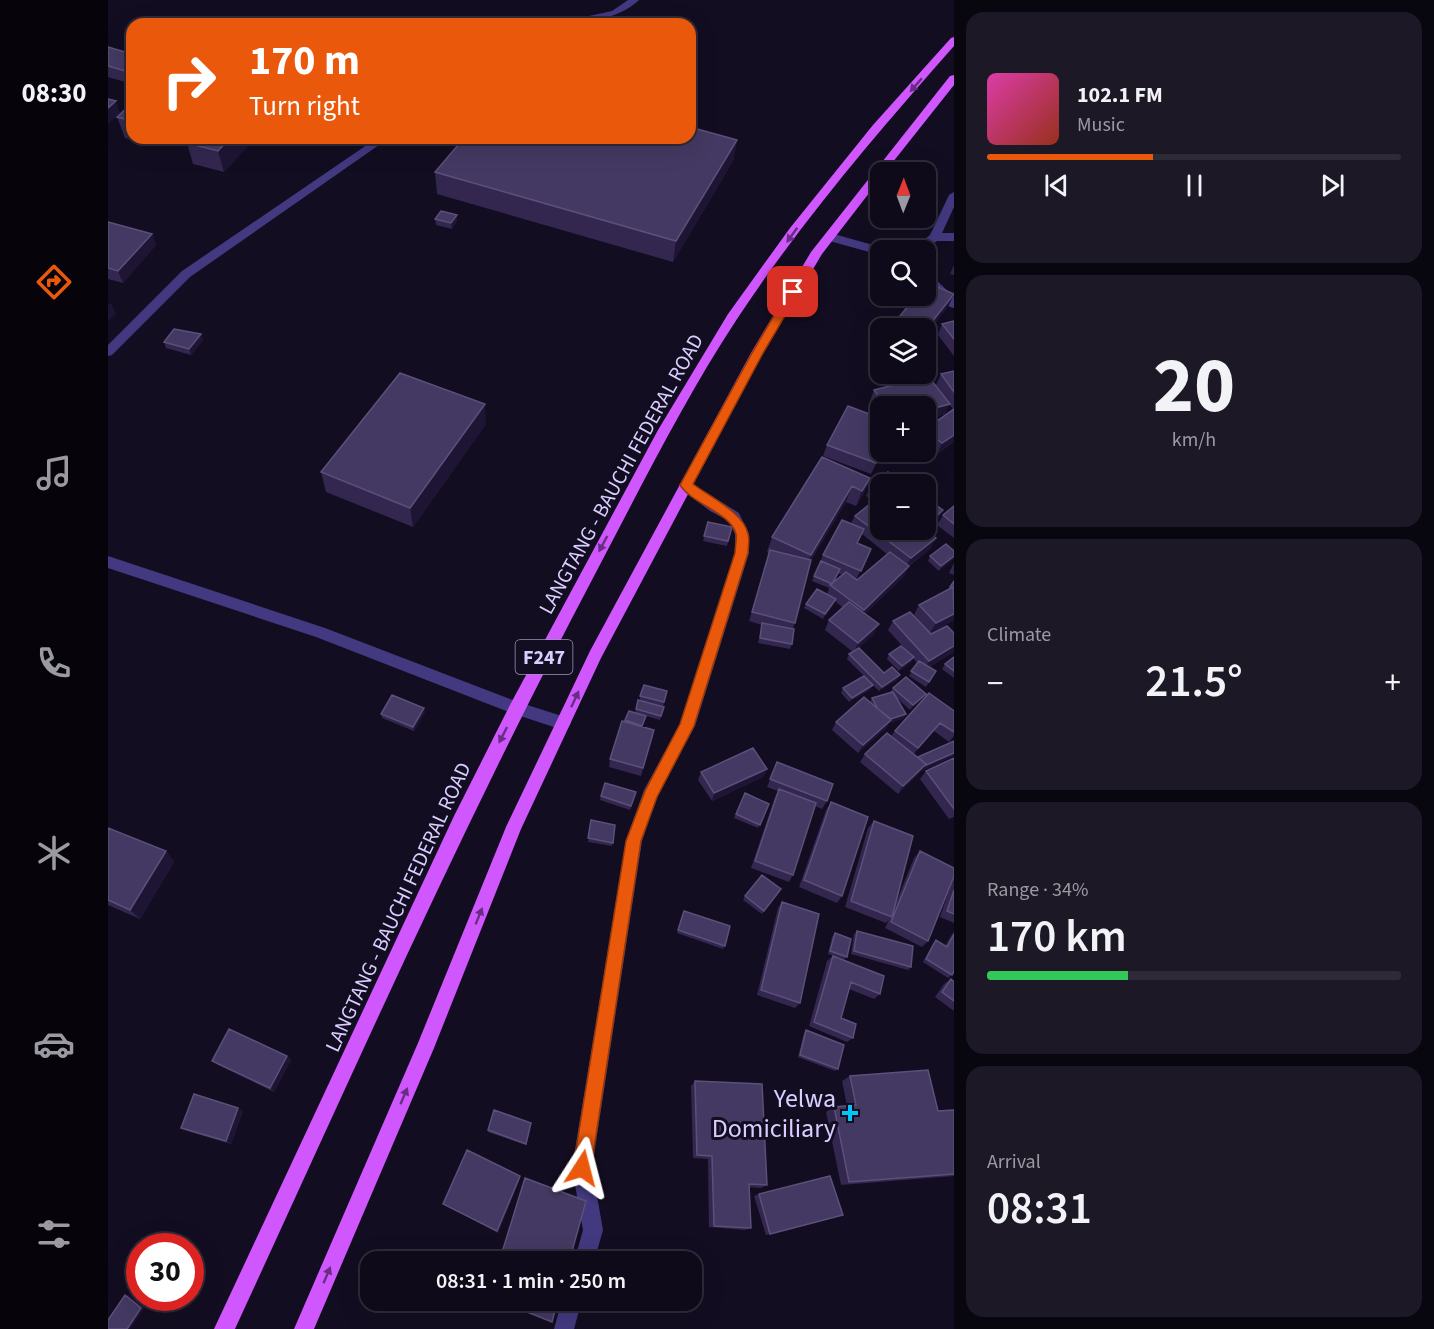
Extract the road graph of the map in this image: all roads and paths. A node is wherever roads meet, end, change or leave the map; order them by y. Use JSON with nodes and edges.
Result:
{"nodes":[{"id":1,"x":634,"y":0,"type":"edge"},
{"id":2,"x":586,"y":18,"type":"edge"},
{"id":3,"x":954,"y":40,"type":"edge"},
{"id":4,"x":954,"y":78,"type":"edge"},
{"id":5,"x":375,"y":144,"type":"edge"},
{"id":6,"x":954,"y":195,"type":"edge"},
{"id":7,"x":830,"y":237,"type":"junction"},
{"id":8,"x":935,"y":237,"type":"junction"},
{"id":9,"x":954,"y":237,"type":"edge"},
{"id":10,"x":931,"y":240,"type":"edge"},
{"id":11,"x":870,"y":248,"type":"edge"},
{"id":12,"x":936,"y":287,"type":"edge"},
{"id":13,"x":954,"y":304,"type":"edge"},
{"id":14,"x":108,"y":352,"type":"edge"},
{"id":15,"x":686,"y":485,"type":"junction"},
{"id":16,"x":108,"y":562,"type":"edge"},
{"id":17,"x":516,"y":708,"type":"junction"},
{"id":18,"x":563,"y":723,"type":"junction"},
{"id":19,"x":587,"y":1251,"type":"edge"},
{"id":20,"x":569,"y":1311,"type":"edge"},
{"id":21,"x":225,"y":1329,"type":"edge"},
{"id":22,"x":304,"y":1329,"type":"edge"},
{"id":23,"x":564,"y":1329,"type":"edge"}],
"edges":[{"from":1,"to":2,"type":"street"},
{"from":3,"to":17,"type":"main road","name":"LANGTANG - BAUCHI FEDERAL ROAD","number":"F247","one_way":true},
{"from":4,"to":7,"type":"main road","number":"F247"},
{"from":5,"to":14,"type":"street"},
{"from":6,"to":8,"type":"street"},
{"from":7,"to":11,"type":"street"},
{"from":7,"to":15,"type":"main road","number":"F247"},
{"from":8,"to":9,"type":"street"},
{"from":8,"to":10,"type":"street"},
{"from":12,"to":13,"type":"street"},
{"from":18,"to":15,"type":"main road","number":"F247","one_way":true},
{"from":15,"to":19,"type":"street"},
{"from":16,"to":17,"type":"street"},
{"from":17,"to":18,"type":"street"},
{"from":17,"to":21,"type":"main road","name":"LANGTANG - BAUCHI FEDERAL ROAD","number":"F247","one_way":true},
{"from":22,"to":18,"type":"main road","number":"F247","one_way":true},
{"from":20,"to":23,"type":"street"}]}
